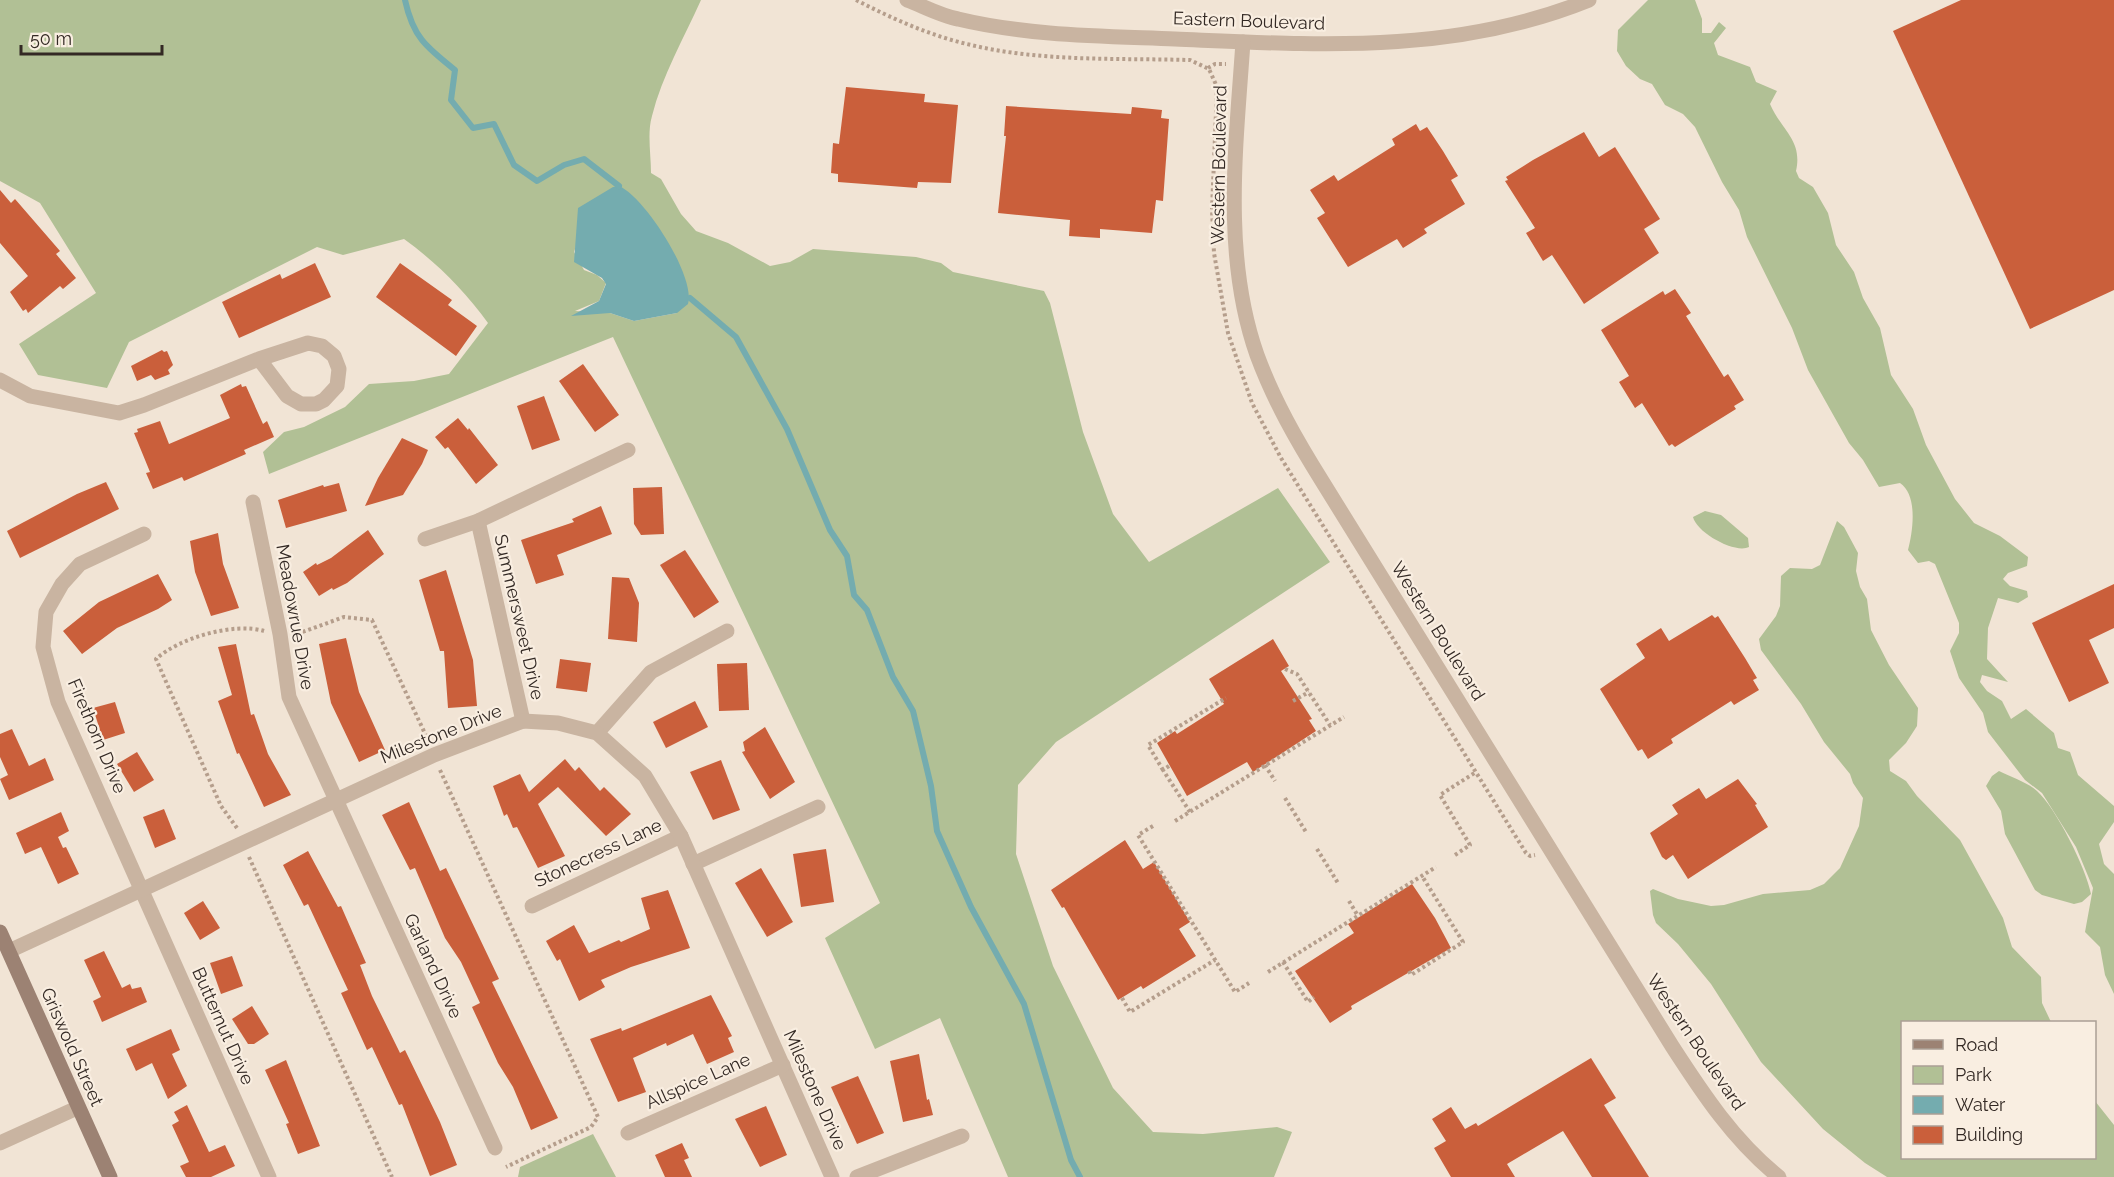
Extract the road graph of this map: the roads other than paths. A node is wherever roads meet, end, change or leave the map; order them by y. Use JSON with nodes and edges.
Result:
{"nodes":[{"id":1,"x":907,"y":0,"type":"edge"},
{"id":2,"x":1589,"y":0,"type":"edge"},
{"id":3,"x":1243,"y":42,"type":"junction"},
{"id":4,"x":259,"y":359,"type":"junction"},
{"id":5,"x":0,"y":380,"type":"edge"},
{"id":6,"x":628,"y":450,"type":"dead end"},
{"id":7,"x":253,"y":502,"type":"dead end"},
{"id":8,"x":478,"y":520,"type":"junction"},
{"id":9,"x":144,"y":534,"type":"dead end"},
{"id":10,"x":425,"y":539,"type":"dead end"},
{"id":11,"x":727,"y":631,"type":"dead end"},
{"id":12,"x":523,"y":721,"type":"junction"},
{"id":13,"x":597,"y":733,"type":"junction"},
{"id":14,"x":334,"y":801,"type":"junction"},
{"id":15,"x":818,"y":807,"type":"dead end"},
{"id":16,"x":681,"y":836,"type":"junction"},
{"id":17,"x":693,"y":864,"type":"junction"},
{"id":18,"x":142,"y":891,"type":"junction"},
{"id":19,"x":532,"y":906,"type":"dead end"},
{"id":20,"x":0,"y":932,"type":"edge"},
{"id":21,"x":9,"y":951,"type":"junction"},
{"id":22,"x":783,"y":1065,"type":"junction"},
{"id":23,"x":77,"y":1108,"type":"junction"},
{"id":24,"x":628,"y":1133,"type":"dead end"},
{"id":25,"x":962,"y":1136,"type":"dead end"},
{"id":26,"x":0,"y":1143,"type":"edge"},
{"id":27,"x":495,"y":1148,"type":"dead end"},
{"id":28,"x":110,"y":1177,"type":"edge"},
{"id":29,"x":268,"y":1177,"type":"edge"},
{"id":30,"x":832,"y":1177,"type":"edge"},
{"id":31,"x":857,"y":1177,"type":"edge"},
{"id":32,"x":1779,"y":1177,"type":"edge"}],
"edges":[{"from":1,"to":3,"type":"street","name":"Eastern Boulevard"},
{"from":2,"to":3,"type":"street","name":"Eastern Boulevard"},
{"from":3,"to":32,"type":"street","name":"Western Boulevard"},
{"from":4,"to":4,"type":"street"},
{"from":4,"to":5,"type":"street"},
{"from":6,"to":8,"type":"street","name":"Summersweet Drive"},
{"from":7,"to":14,"type":"street","name":"Meadowrue Drive"},
{"from":8,"to":10,"type":"street","name":"Summersweet Drive"},
{"from":8,"to":12,"type":"street","name":"Summersweet Drive"},
{"from":9,"to":18,"type":"street","name":"Firethorn Drive"},
{"from":11,"to":13,"type":"street"},
{"from":12,"to":13,"type":"street","name":"Milestone Drive"},
{"from":12,"to":14,"type":"street","name":"Milestone Drive"},
{"from":13,"to":16,"type":"street","name":"Milestone Drive"},
{"from":14,"to":18,"type":"street","name":"Milestone Drive"},
{"from":14,"to":27,"type":"street","name":"Garland Drive"},
{"from":15,"to":17,"type":"street"},
{"from":16,"to":17,"type":"street","name":"Milestone Drive"},
{"from":16,"to":19,"type":"street","name":"Stonecress Lane"},
{"from":17,"to":22,"type":"street","name":"Milestone Drive"},
{"from":18,"to":21,"type":"street","name":"Milestone Drive"},
{"from":18,"to":29,"type":"street","name":"Butternut Drive"},
{"from":20,"to":21,"type":"main road","name":"Griswold Street"},
{"from":21,"to":23,"type":"main road","name":"Griswold Street"},
{"from":22,"to":24,"type":"street","name":"Allspice Lane"},
{"from":22,"to":30,"type":"street","name":"Milestone Drive"},
{"from":23,"to":26,"type":"street"},
{"from":23,"to":28,"type":"main road","name":"Griswold Street"},
{"from":25,"to":31,"type":"street"}]}
